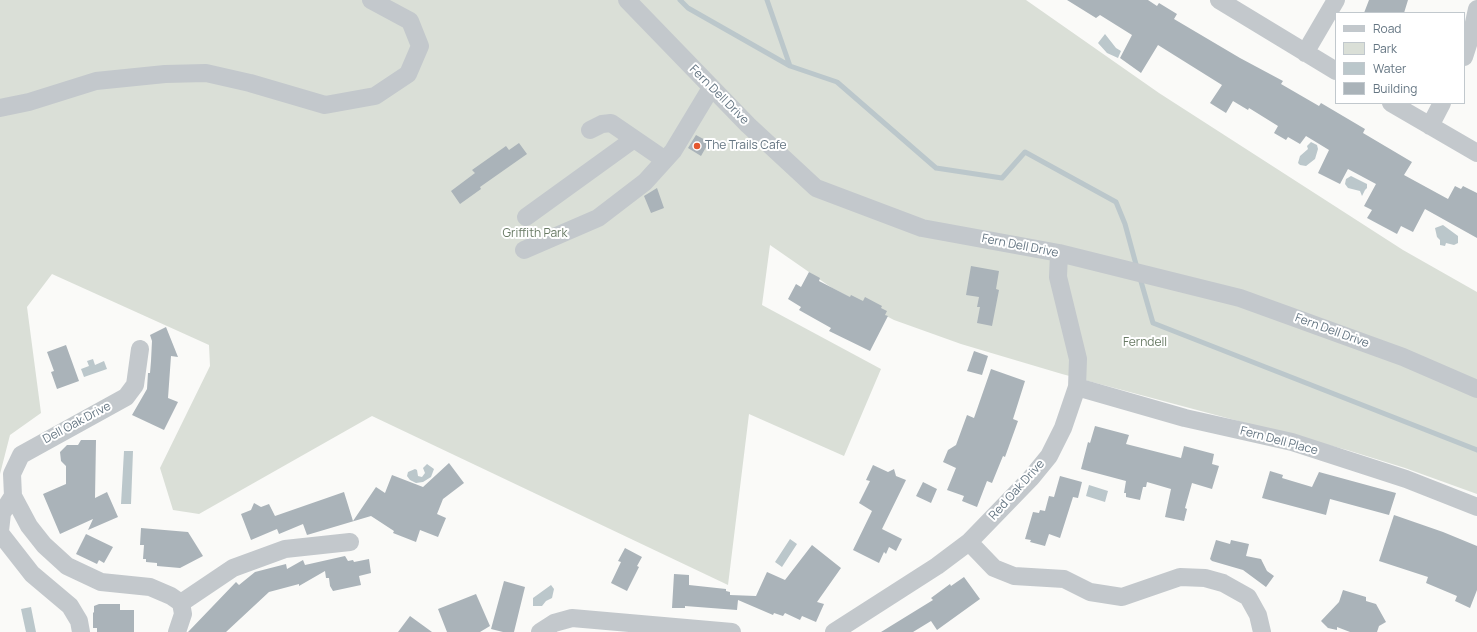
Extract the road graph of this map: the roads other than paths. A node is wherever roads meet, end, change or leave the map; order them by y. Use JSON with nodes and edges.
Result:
{"nodes":[{"id":1,"x":371,"y":0,"type":"edge"},
{"id":2,"x":627,"y":0,"type":"edge"},
{"id":3,"x":1219,"y":0,"type":"edge"},
{"id":4,"x":1336,"y":0,"type":"edge"},
{"id":5,"x":1477,"y":9,"type":"edge"},
{"id":6,"x":1306,"y":53,"type":"junction"},
{"id":7,"x":1465,"y":54,"type":"edge"},
{"id":8,"x":1335,"y":70,"type":"edge"},
{"id":9,"x":712,"y":88,"type":"junction"},
{"id":10,"x":1393,"y":104,"type":"edge"},
{"id":11,"x":1441,"y":104,"type":"edge"},
{"id":12,"x":0,"y":108,"type":"edge"},
{"id":13,"x":1430,"y":126,"type":"junction"},
{"id":14,"x":590,"y":130,"type":"dead end"},
{"id":15,"x":634,"y":139,"type":"junction"},
{"id":16,"x":1477,"y":153,"type":"edge"},
{"id":17,"x":665,"y":160,"type":"junction"},
{"id":18,"x":526,"y":218,"type":"dead end"},
{"id":19,"x":524,"y":250,"type":"dead end"},
{"id":20,"x":1059,"y":253,"type":"junction"},
{"id":21,"x":140,"y":349,"type":"dead end"},
{"id":22,"x":1078,"y":387,"type":"junction"},
{"id":23,"x":1477,"y":389,"type":"edge"},
{"id":24,"x":13,"y":496,"type":"junction"},
{"id":25,"x":1477,"y":507,"type":"edge"},
{"id":26,"x":0,"y":532,"type":"edge"},
{"id":27,"x":350,"y":542,"type":"dead end"},
{"id":28,"x":969,"y":542,"type":"junction"},
{"id":29,"x":182,"y":603,"type":"junction"},
{"id":30,"x":81,"y":632,"type":"edge"},
{"id":31,"x":177,"y":632,"type":"edge"},
{"id":32,"x":540,"y":632,"type":"edge"},
{"id":33,"x":732,"y":632,"type":"edge"},
{"id":34,"x":834,"y":632,"type":"edge"},
{"id":35,"x":1262,"y":632,"type":"edge"}],
"edges":[{"from":1,"to":12,"type":"street"},
{"from":2,"to":9,"type":"street","name":"Fern Dell Drive"},
{"from":3,"to":6,"type":"street"},
{"from":4,"to":6,"type":"street"},
{"from":5,"to":7,"type":"street"},
{"from":6,"to":8,"type":"street"},
{"from":9,"to":17,"type":"street"},
{"from":9,"to":20,"type":"street","name":"Fern Dell Drive"},
{"from":10,"to":13,"type":"street"},
{"from":11,"to":13,"type":"street"},
{"from":13,"to":16,"type":"street"},
{"from":14,"to":15,"type":"street"},
{"from":15,"to":17,"type":"street"},
{"from":15,"to":18,"type":"street"},
{"from":17,"to":19,"type":"street"},
{"from":20,"to":22,"type":"street","name":"Red Oak Drive"},
{"from":20,"to":23,"type":"street","name":"Fern Dell Drive"},
{"from":21,"to":24,"type":"street","name":"Dell Oak Drive"},
{"from":22,"to":25,"type":"street","name":"Fern Dell Place"},
{"from":22,"to":28,"type":"street","name":"Red Oak Drive"},
{"from":24,"to":26,"type":"street"},
{"from":24,"to":29,"type":"street"},
{"from":26,"to":30,"type":"street"},
{"from":27,"to":29,"type":"street"},
{"from":28,"to":34,"type":"street","name":"Red Oak Drive"},
{"from":28,"to":35,"type":"street"},
{"from":29,"to":31,"type":"street"},
{"from":32,"to":33,"type":"street"}]}
